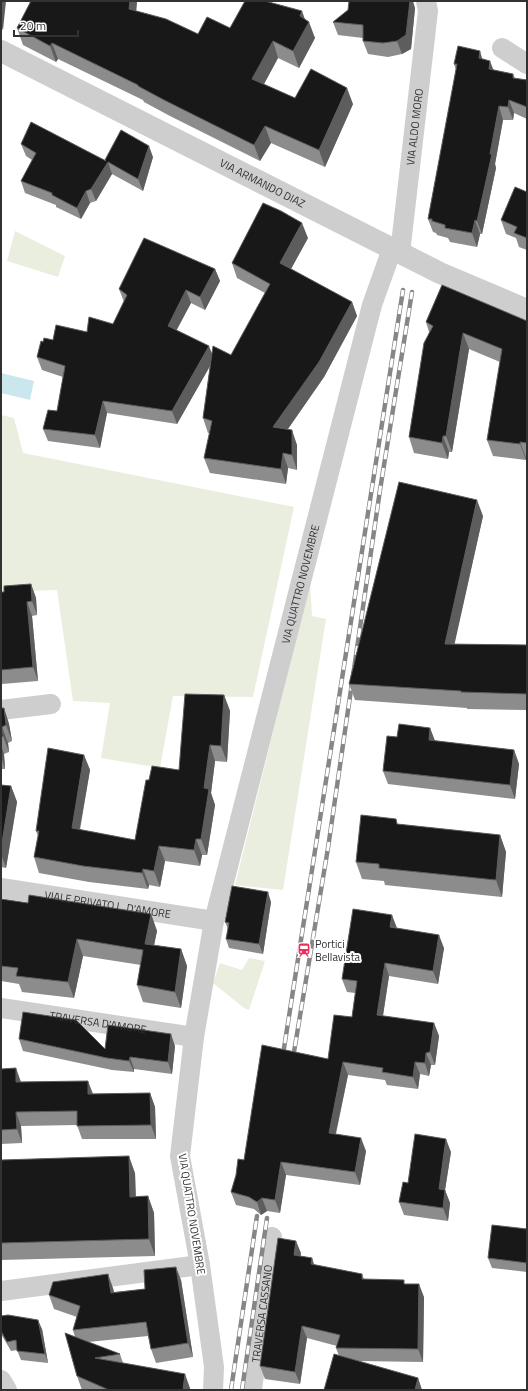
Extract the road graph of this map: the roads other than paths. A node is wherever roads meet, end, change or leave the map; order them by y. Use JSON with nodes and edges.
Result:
{"nodes":[{"id":1,"x":426,"y":1,"type":"edge"},
{"id":2,"x":502,"y":48,"type":"dead end"},
{"id":3,"x":1,"y":51,"type":"edge"},
{"id":4,"x":527,"y":64,"type":"edge"},
{"id":5,"x":396,"y":251,"type":"junction"},
{"id":6,"x":527,"y":310,"type":"edge"},
{"id":7,"x":51,"y":704,"type":"dead end"},
{"id":8,"x":1,"y":710,"type":"edge"},
{"id":9,"x":1,"y":888,"type":"edge"},
{"id":10,"x":214,"y":921,"type":"junction"},
{"id":11,"x":1,"y":1008,"type":"edge"},
{"id":12,"x":194,"y":1037,"type":"junction"},
{"id":13,"x":272,"y":1237,"type":"dead end"},
{"id":14,"x":200,"y":1264,"type":"junction"},
{"id":15,"x":1,"y":1291,"type":"edge"},
{"id":16,"x":1,"y":1380,"type":"edge"},
{"id":17,"x":7,"y":1390,"type":"edge"},
{"id":18,"x":213,"y":1390,"type":"edge"},
{"id":19,"x":252,"y":1390,"type":"edge"}],
"edges":[{"from":1,"to":5,"type":"street","name":"VIA ALDO MORO"},
{"from":2,"to":4,"type":"street"},
{"from":3,"to":5,"type":"street","name":"VIA ARMANDO DIAZ"},
{"from":5,"to":6,"type":"street","name":"VIA ARMANDO DIAZ"},
{"from":5,"to":10,"type":"street","name":"VIA QUATTRO NOVEMBRE"},
{"from":7,"to":8,"type":"street"},
{"from":9,"to":10,"type":"street","name":"VIALE PRIVATO L. D'AMORE"},
{"from":10,"to":12,"type":"street","name":"VIA QUATTRO NOVEMBRE"},
{"from":11,"to":12,"type":"street","name":"TRAVERSA D'AMORE"},
{"from":12,"to":14,"type":"street","name":"VIA QUATTRO NOVEMBRE"},
{"from":13,"to":19,"type":"street","name":"TRAVERSA CASSANO"},
{"from":14,"to":15,"type":"street"},
{"from":14,"to":18,"type":"street","name":"VIA QUATTRO NOVEMBRE"},
{"from":16,"to":17,"type":"street"}]}
